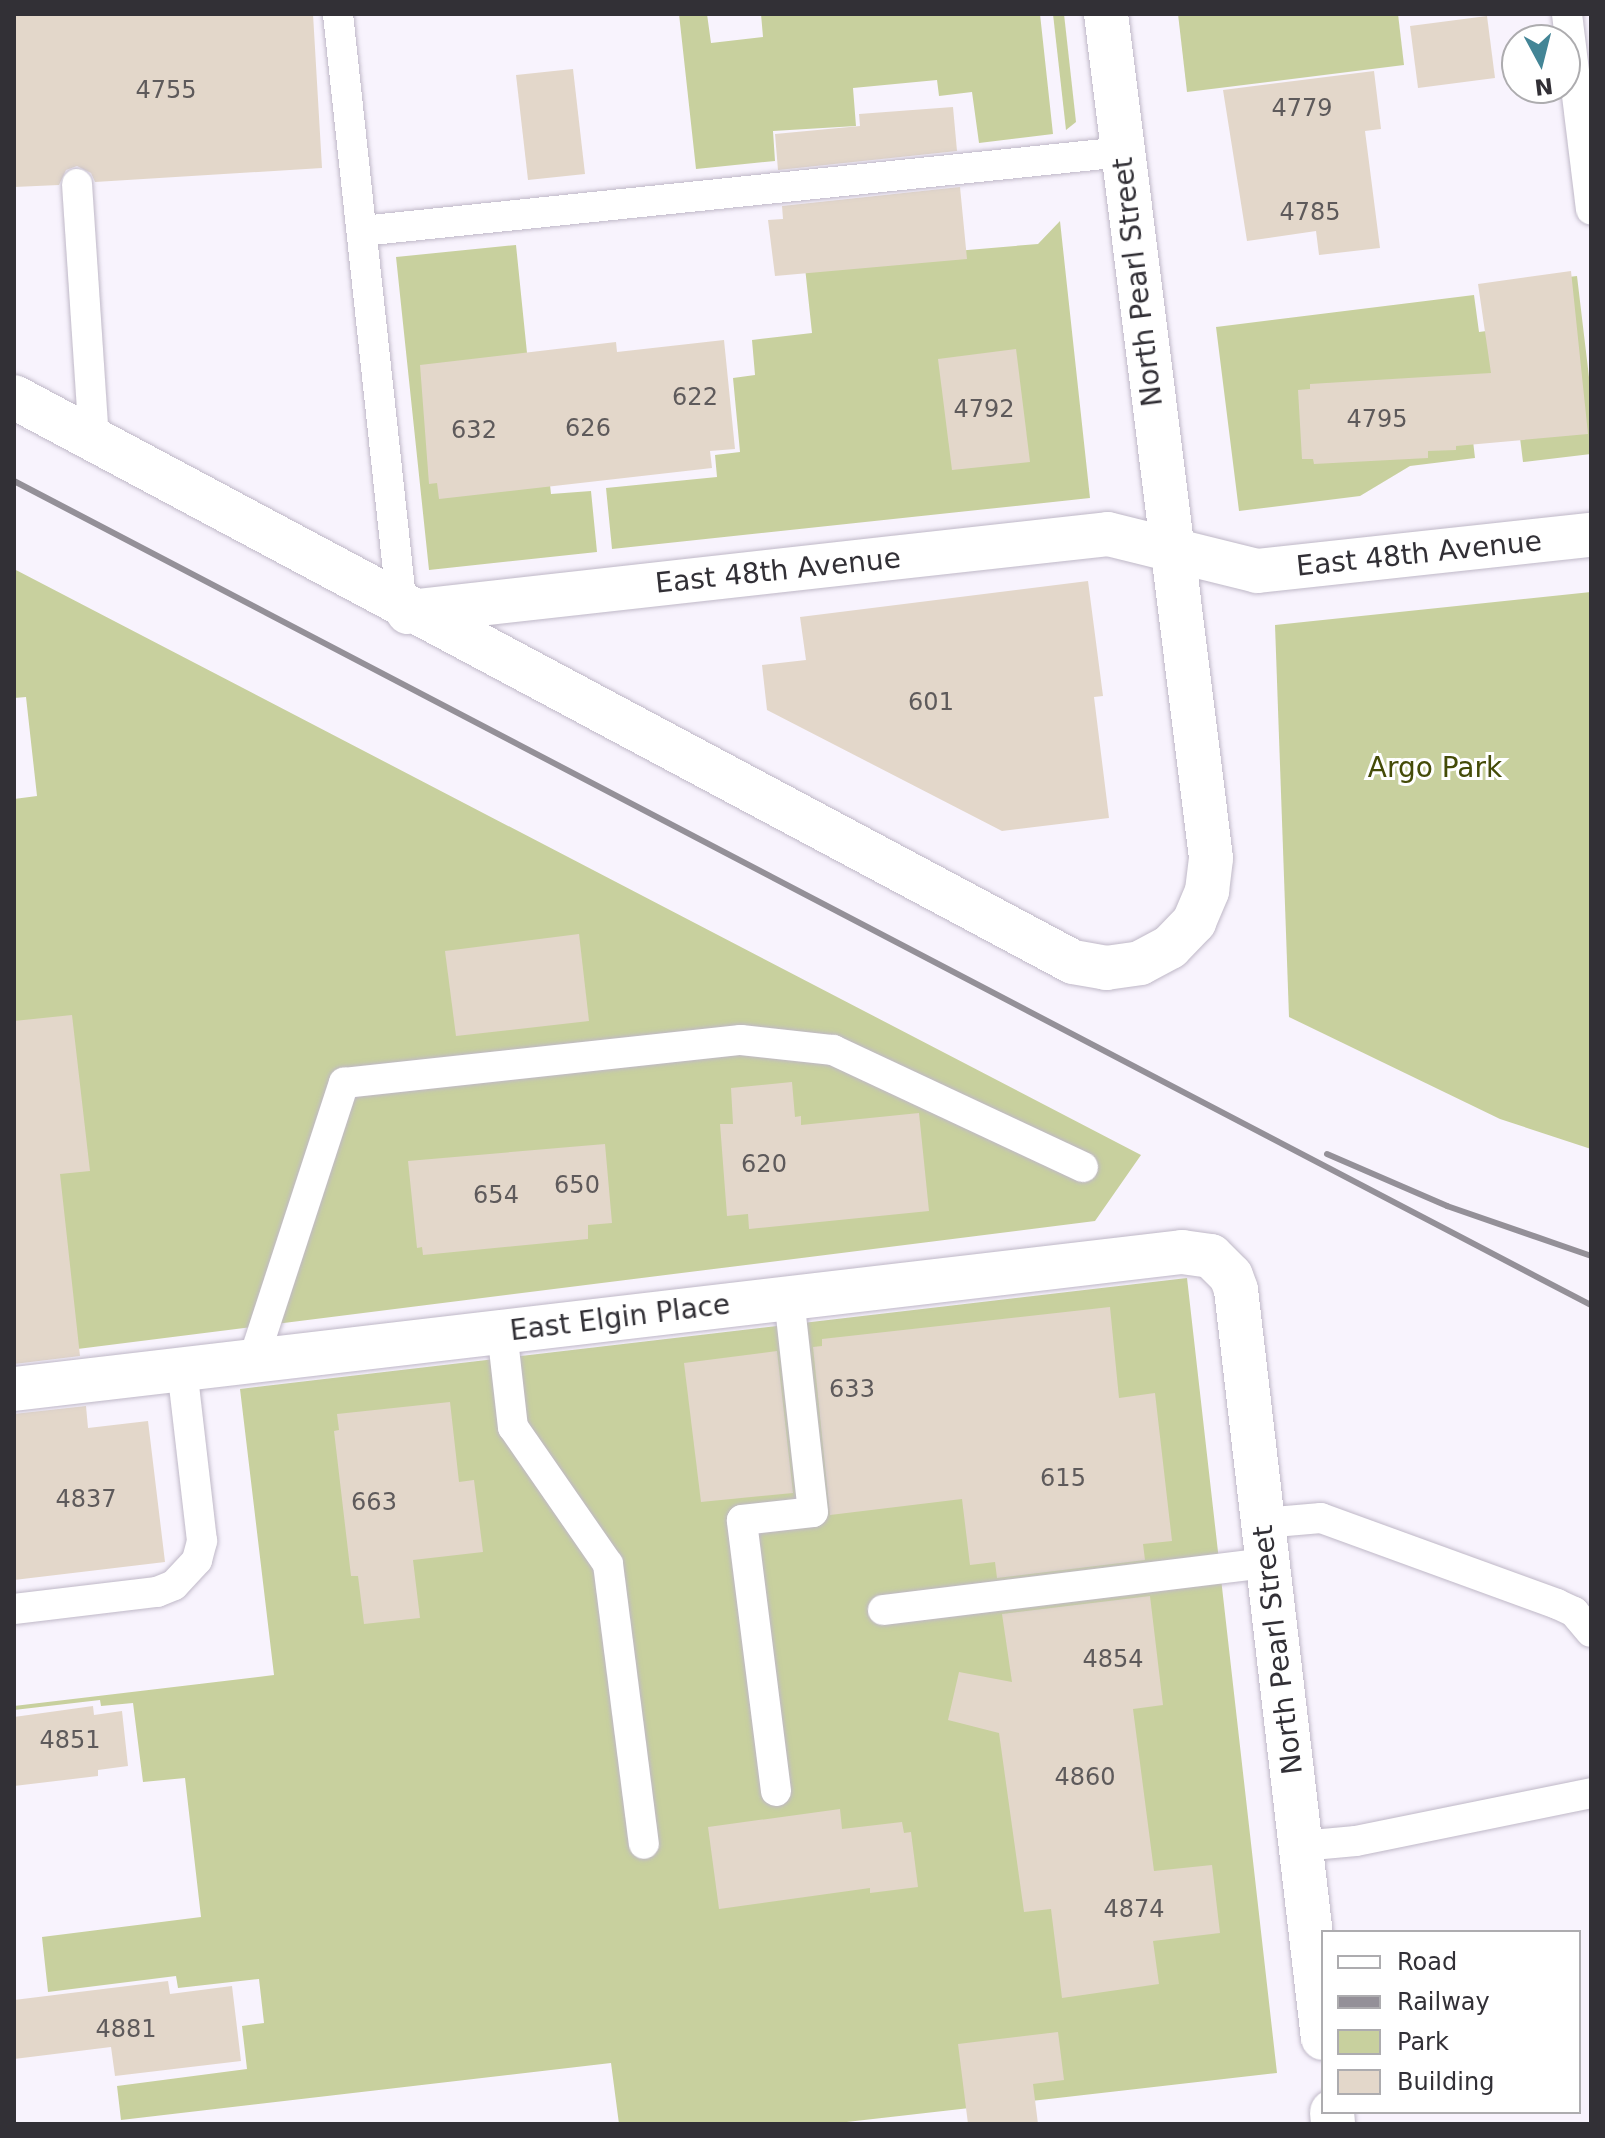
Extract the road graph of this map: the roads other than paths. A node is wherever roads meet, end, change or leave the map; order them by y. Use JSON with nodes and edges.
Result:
{"nodes":[{"id":1,"x":338,"y":14,"type":"edge"},
{"id":2,"x":1106,"y":14,"type":"edge"},
{"id":3,"x":1567,"y":14,"type":"edge"},
{"id":4,"x":1123,"y":152,"type":"junction"},
{"id":5,"x":77,"y":184,"type":"dead end"},
{"id":6,"x":1591,"y":210,"type":"edge"},
{"id":7,"x":362,"y":231,"type":"junction"},
{"id":8,"x":14,"y":397,"type":"edge"},
{"id":9,"x":94,"y":441,"type":"junction"},
{"id":10,"x":1591,"y":535,"type":"edge"},
{"id":11,"x":1170,"y":550,"type":"junction"},
{"id":12,"x":405,"y":610,"type":"junction"},
{"id":13,"x":1083,"y":1167,"type":"dead end"},
{"id":14,"x":1223,"y":1264,"type":"joint"},
{"id":15,"x":789,"y":1298,"type":"junction"},
{"id":16,"x":502,"y":1331,"type":"junction"},
{"id":17,"x":253,"y":1361,"type":"junction"},
{"id":18,"x":182,"y":1369,"type":"junction"},
{"id":19,"x":14,"y":1389,"type":"edge"},
{"id":20,"x":1266,"y":1543,"type":"junction"},
{"id":21,"x":14,"y":1609,"type":"edge"},
{"id":22,"x":883,"y":1610,"type":"dead end"},
{"id":23,"x":1591,"y":1632,"type":"edge"},
{"id":24,"x":776,"y":1791,"type":"dead end"},
{"id":25,"x":1591,"y":1793,"type":"edge"},
{"id":26,"x":644,"y":1844,"type":"dead end"},
{"id":27,"x":1301,"y":1846,"type":"junction"},
{"id":28,"x":1321,"y":2021,"type":"edge"}],
"edges":[{"from":1,"to":7,"type":"lane"},
{"from":2,"to":4,"type":"street","name":"North Pearl Street"},
{"from":3,"to":6,"type":"lane"},
{"from":4,"to":7,"type":"lane"},
{"from":4,"to":11,"type":"street","name":"North Pearl Street"},
{"from":5,"to":9,"type":"lane"},
{"from":7,"to":12,"type":"lane"},
{"from":8,"to":9,"type":"street"},
{"from":9,"to":12,"type":"street"},
{"from":10,"to":11,"type":"street","name":"East 48th Avenue"},
{"from":11,"to":12,"type":"street","name":"East 48th Avenue"},
{"from":11,"to":12,"type":"street","name":"North Pearl Street"},
{"from":13,"to":17,"type":"lane"},
{"from":14,"to":15,"type":"street","name":"East Elgin Place"},
{"from":14,"to":20,"type":"street","name":"North Pearl Street"},
{"from":15,"to":16,"type":"street","name":"East Elgin Place"},
{"from":15,"to":24,"type":"lane"},
{"from":16,"to":17,"type":"street","name":"East Elgin Place"},
{"from":16,"to":26,"type":"lane"},
{"from":17,"to":18,"type":"street","name":"East Elgin Place"},
{"from":18,"to":19,"type":"street","name":"East Elgin Place"},
{"from":18,"to":21,"type":"lane"},
{"from":20,"to":22,"type":"lane"},
{"from":20,"to":23,"type":"lane"},
{"from":20,"to":27,"type":"street","name":"North Pearl Street"},
{"from":25,"to":27,"type":"lane"},
{"from":27,"to":28,"type":"street","name":"North Pearl Street"}]}
